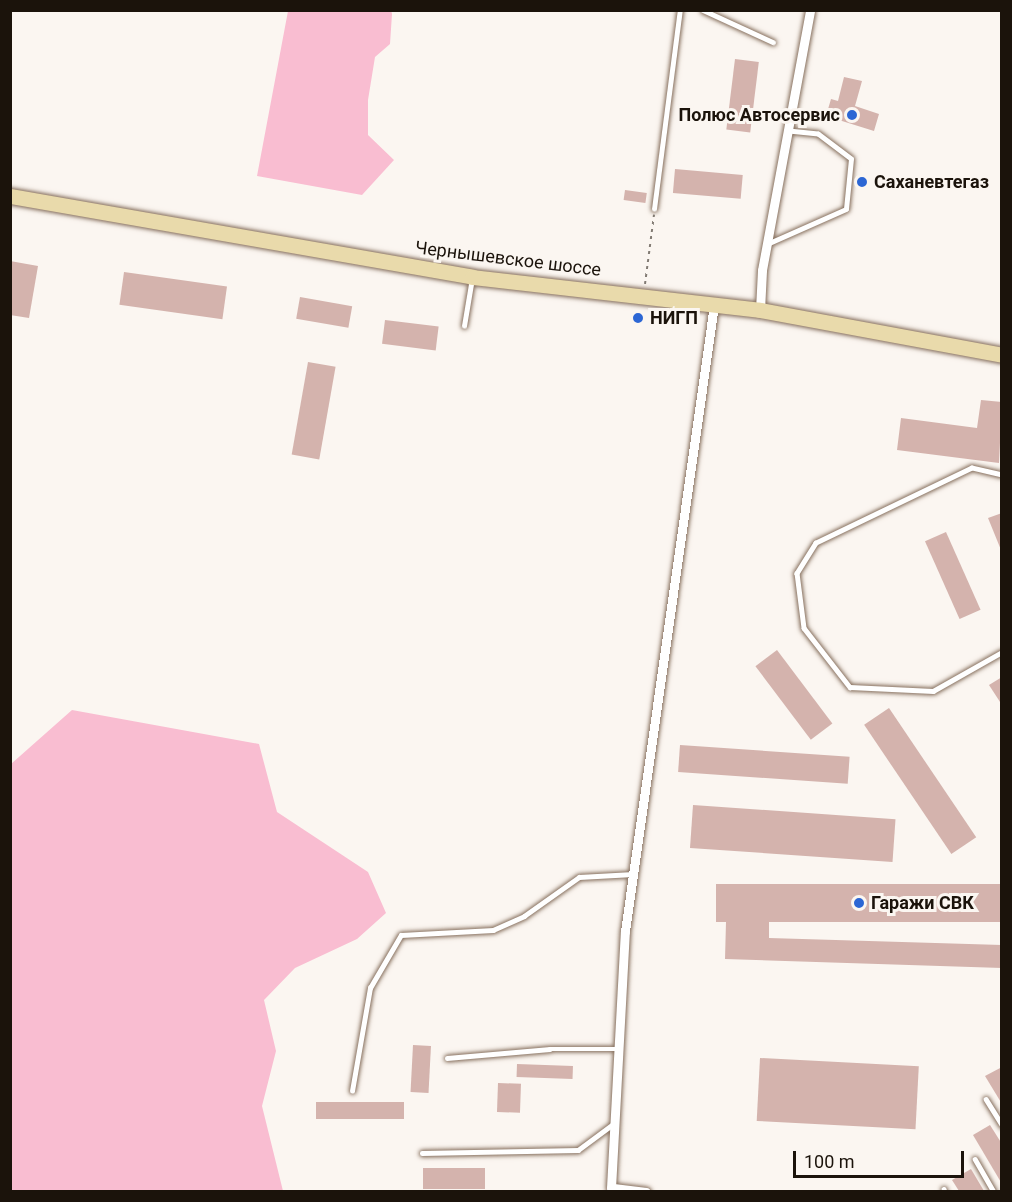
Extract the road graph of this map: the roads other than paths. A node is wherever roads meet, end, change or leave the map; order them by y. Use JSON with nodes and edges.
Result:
{"nodes":[{"id":1,"x":680,"y":10,"type":"edge"},
{"id":2,"x":704,"y":10,"type":"edge"},
{"id":3,"x":810,"y":10,"type":"edge"},
{"id":4,"x":772,"y":42,"type":"dead end"},
{"id":5,"x":788,"y":131,"type":"junction"},
{"id":6,"x":10,"y":196,"type":"edge"},
{"id":7,"x":654,"y":209,"type":"dead end"},
{"id":8,"x":767,"y":244,"type":"junction"},
{"id":9,"x":472,"y":277,"type":"junction"},
{"id":10,"x":714,"y":305,"type":"junction"},
{"id":11,"x":760,"y":310,"type":"junction"},
{"id":12,"x":464,"y":326,"type":"dead end"},
{"id":13,"x":1002,"y":355,"type":"edge"},
{"id":14,"x":1002,"y":475,"type":"edge"},
{"id":15,"x":1002,"y":652,"type":"edge"},
{"id":16,"x":633,"y":874,"type":"junction"},
{"id":17,"x":618,"y":1049,"type":"junction"},
{"id":18,"x":447,"y":1058,"type":"dead end"},
{"id":19,"x":352,"y":1091,"type":"dead end"},
{"id":20,"x":986,"y":1099,"type":"dead end"},
{"id":21,"x":615,"y":1123,"type":"junction"},
{"id":22,"x":1002,"y":1125,"type":"edge"},
{"id":23,"x":422,"y":1153,"type":"dead end"},
{"id":24,"x":975,"y":1159,"type":"dead end"},
{"id":25,"x":646,"y":1191,"type":"edge"},
{"id":26,"x":994,"y":1191,"type":"edge"}],
"edges":[{"from":1,"to":7,"type":"lane"},
{"from":2,"to":4,"type":"lane"},
{"from":3,"to":5,"type":"street"},
{"from":5,"to":8,"type":"street"},
{"from":5,"to":8,"type":"lane"},
{"from":6,"to":9,"type":"main road","name":"Чернышевское шоссе"},
{"from":8,"to":11,"type":"street"},
{"from":9,"to":10,"type":"main road","name":"Чернышевское шоссе"},
{"from":9,"to":12,"type":"lane"},
{"from":10,"to":11,"type":"main road","name":"Чернышевское шоссе"},
{"from":10,"to":16,"type":"street"},
{"from":11,"to":13,"type":"main road","name":"Чернышевское шоссе"},
{"from":14,"to":15,"type":"lane"},
{"from":16,"to":17,"type":"street"},
{"from":16,"to":19,"type":"lane"},
{"from":17,"to":18,"type":"lane"},
{"from":17,"to":21,"type":"street"},
{"from":20,"to":22,"type":"lane"},
{"from":21,"to":23,"type":"lane"},
{"from":21,"to":25,"type":"street"},
{"from":24,"to":26,"type":"lane"}]}
